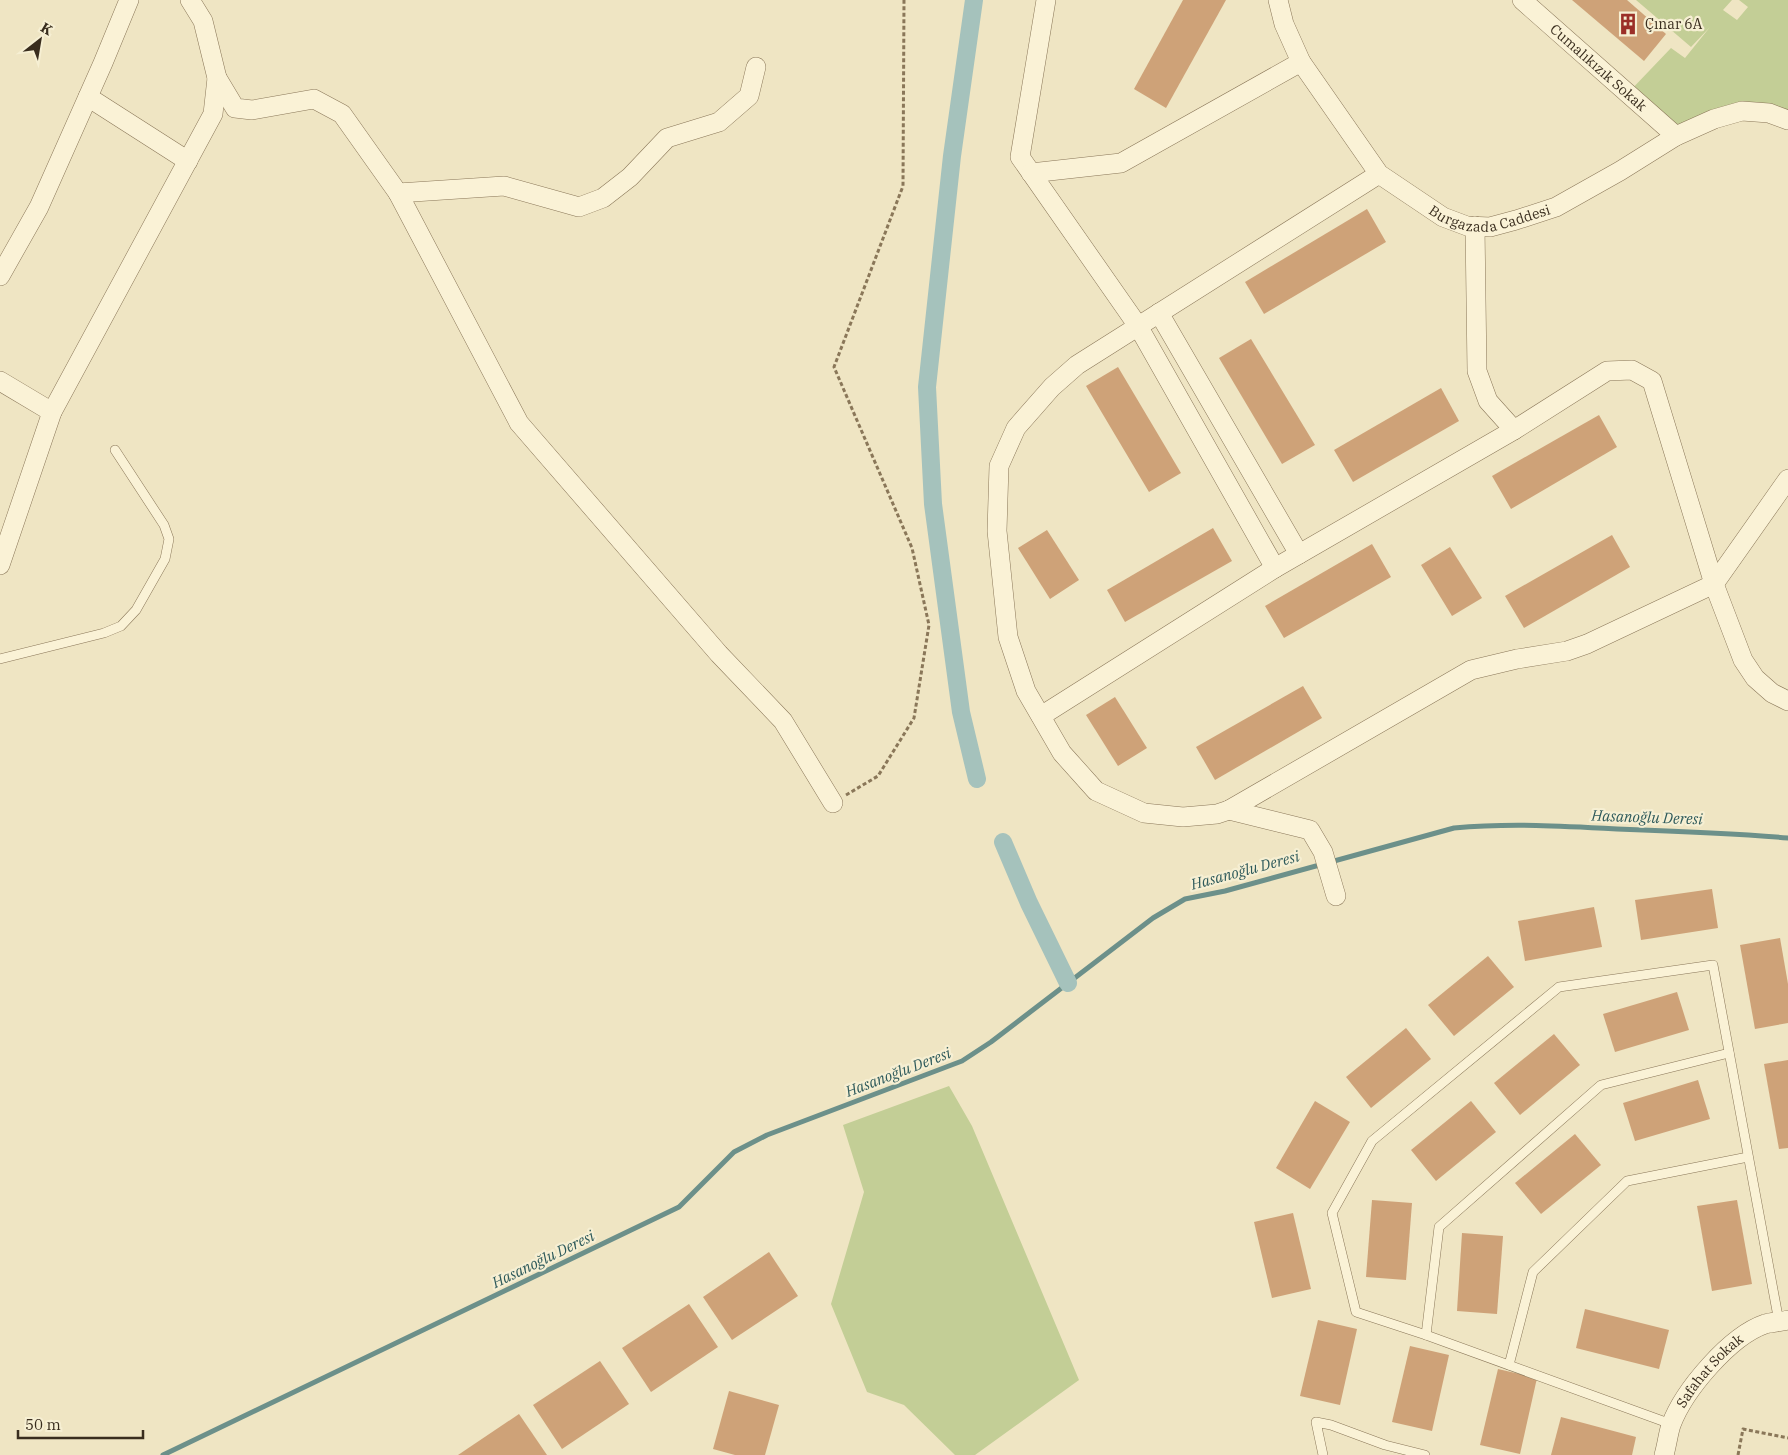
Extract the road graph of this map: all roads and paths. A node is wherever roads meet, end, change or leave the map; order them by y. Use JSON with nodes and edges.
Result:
{"nodes":[{"id":1,"x":129,"y":0,"type":"edge"},
{"id":2,"x":190,"y":0,"type":"edge"},
{"id":3,"x":904,"y":0,"type":"edge"},
{"id":4,"x":1046,"y":0,"type":"edge"},
{"id":5,"x":1278,"y":0,"type":"edge"},
{"id":6,"x":1522,"y":0,"type":"edge"},
{"id":7,"x":1301,"y":62,"type":"junction"},
{"id":8,"x":756,"y":68,"type":"dead end"},
{"id":9,"x":216,"y":78,"type":"junction"},
{"id":10,"x":88,"y":97,"type":"junction"},
{"id":11,"x":1788,"y":120,"type":"edge"},
{"id":12,"x":1676,"y":136,"type":"junction"},
{"id":13,"x":188,"y":161,"type":"junction"},
{"id":14,"x":1031,"y":173,"type":"junction"},
{"id":15,"x":1379,"y":174,"type":"junction"},
{"id":16,"x":398,"y":193,"type":"junction"},
{"id":17,"x":1475,"y":226,"type":"junction"},
{"id":18,"x":0,"y":276,"type":"edge"},
{"id":19,"x":1159,"y":313,"type":"junction"},
{"id":20,"x":1138,"y":326,"type":"junction"},
{"id":21,"x":0,"y":381,"type":"edge"},
{"id":22,"x":52,"y":412,"type":"junction"},
{"id":23,"x":1514,"y":430,"type":"junction"},
{"id":24,"x":115,"y":450,"type":"dead end"},
{"id":25,"x":1788,"y":479,"type":"edge"},
{"id":26,"x":1299,"y":554,"type":"junction"},
{"id":27,"x":0,"y":565,"type":"edge"},
{"id":28,"x":1275,"y":568,"type":"junction"},
{"id":29,"x":1714,"y":584,"type":"junction"},
{"id":30,"x":0,"y":659,"type":"edge"},
{"id":31,"x":1788,"y":701,"type":"edge"},
{"id":32,"x":1041,"y":716,"type":"junction"},
{"id":33,"x":833,"y":803,"type":"joint"},
{"id":34,"x":1228,"y":810,"type":"junction"},
{"id":35,"x":1336,"y":896,"type":"dead end"},
{"id":36,"x":1729,"y":1053,"type":"junction"},
{"id":37,"x":1748,"y":1156,"type":"junction"},
{"id":38,"x":1784,"y":1321,"type":"edge"},
{"id":39,"x":1426,"y":1335,"type":"junction"},
{"id":40,"x":1509,"y":1365,"type":"junction"},
{"id":41,"x":1672,"y":1424,"type":"junction"},
{"id":42,"x":1788,"y":1438,"type":"edge"},
{"id":43,"x":1323,"y":1455,"type":"edge"},
{"id":44,"x":1425,"y":1455,"type":"edge"},
{"id":45,"x":1664,"y":1455,"type":"edge"},
{"id":46,"x":1738,"y":1455,"type":"edge"}],
"edges":[{"from":1,"to":10,"type":"street"},
{"from":2,"to":9,"type":"street"},
{"from":3,"to":33,"type":"path"},
{"from":4,"to":14,"type":"street"},
{"from":5,"to":7,"type":"street","name":"Burgazada Caddesi"},
{"from":6,"to":12,"type":"street","name":"Cumalıkızık Sokak"},
{"from":7,"to":14,"type":"street"},
{"from":7,"to":15,"type":"street","name":"Burgazada Caddesi"},
{"from":8,"to":16,"type":"street"},
{"from":9,"to":13,"type":"street"},
{"from":9,"to":16,"type":"street"},
{"from":10,"to":13,"type":"street"},
{"from":10,"to":18,"type":"street"},
{"from":11,"to":12,"type":"street","name":"Burgazada Caddesi"},
{"from":12,"to":17,"type":"street","name":"Burgazada Caddesi"},
{"from":13,"to":22,"type":"street"},
{"from":14,"to":20,"type":"street"},
{"from":15,"to":17,"type":"street","name":"Burgazada Caddesi"},
{"from":15,"to":19,"type":"street"},
{"from":16,"to":33,"type":"street"},
{"from":17,"to":23,"type":"street"},
{"from":19,"to":20,"type":"street"},
{"from":19,"to":26,"type":"street"},
{"from":20,"to":28,"type":"street"},
{"from":20,"to":32,"type":"street"},
{"from":21,"to":22,"type":"street"},
{"from":22,"to":27,"type":"street"},
{"from":23,"to":26,"type":"street"},
{"from":23,"to":29,"type":"street"},
{"from":24,"to":30,"type":"lane"},
{"from":25,"to":29,"type":"street"},
{"from":26,"to":28,"type":"street"},
{"from":28,"to":32,"type":"street"},
{"from":29,"to":31,"type":"street"},
{"from":29,"to":34,"type":"street"},
{"from":32,"to":34,"type":"street"},
{"from":34,"to":35,"type":"street"},
{"from":36,"to":37,"type":"lane"},
{"from":36,"to":39,"type":"lane"},
{"from":36,"to":39,"type":"lane"},
{"from":37,"to":38,"type":"lane"},
{"from":37,"to":40,"type":"lane"},
{"from":38,"to":41,"type":"street","name":"Safahat Sokak"},
{"from":39,"to":40,"type":"lane"},
{"from":40,"to":41,"type":"lane"},
{"from":41,"to":45,"type":"street","name":"Safahat Sokak"},
{"from":42,"to":46,"type":"path"},
{"from":43,"to":44,"type":"lane"}]}
